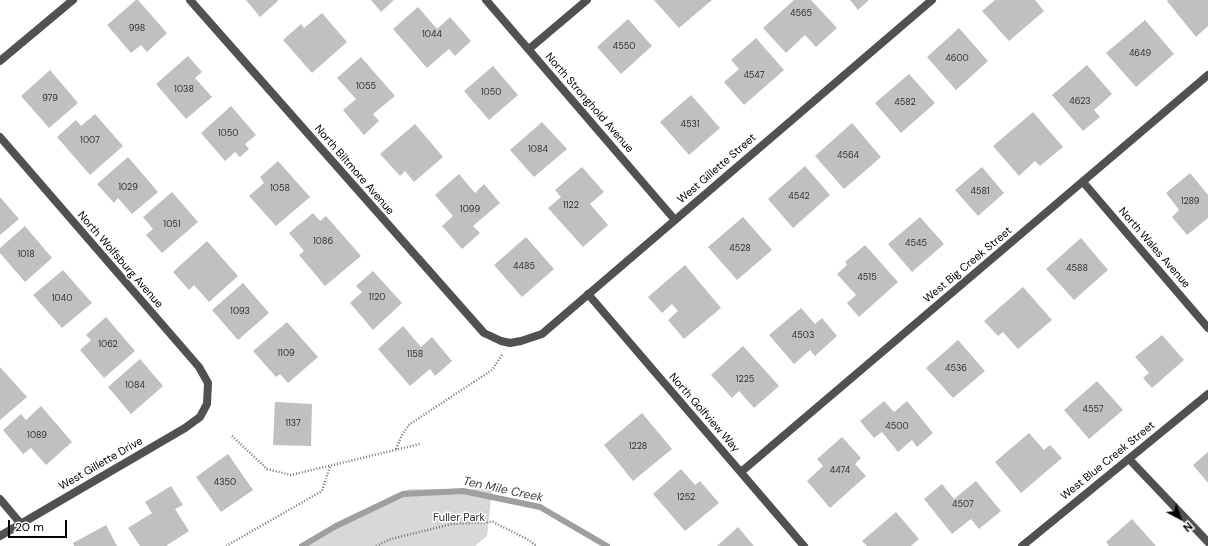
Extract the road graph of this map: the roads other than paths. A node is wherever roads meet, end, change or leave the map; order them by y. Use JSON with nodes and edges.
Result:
{"nodes":[{"id":1,"x":73,"y":0,"type":"edge"},
{"id":2,"x":190,"y":0,"type":"edge"},
{"id":3,"x":486,"y":0,"type":"edge"},
{"id":4,"x":587,"y":0,"type":"edge"},
{"id":5,"x":932,"y":0,"type":"edge"},
{"id":6,"x":529,"y":50,"type":"junction"},
{"id":7,"x":0,"y":61,"type":"edge"},
{"id":8,"x":1208,"y":75,"type":"edge"},
{"id":9,"x":0,"y":137,"type":"edge"},
{"id":10,"x":1083,"y":182,"type":"junction"},
{"id":11,"x":675,"y":220,"type":"junction"},
{"id":12,"x":588,"y":294,"type":"junction"},
{"id":13,"x":1208,"y":328,"type":"edge"},
{"id":14,"x":510,"y":342,"type":"joint"},
{"id":15,"x":1208,"y":394,"type":"edge"},
{"id":16,"x":207,"y":404,"type":"joint"},
{"id":17,"x":1129,"y":459,"type":"junction"},
{"id":18,"x":741,"y":472,"type":"junction"},
{"id":19,"x":0,"y":499,"type":"edge"},
{"id":20,"x":21,"y":524,"type":"junction"},
{"id":21,"x":0,"y":536,"type":"edge"},
{"id":22,"x":1208,"y":542,"type":"edge"},
{"id":23,"x":804,"y":546,"type":"edge"},
{"id":24,"x":1022,"y":546,"type":"edge"}],
"edges":[{"from":1,"to":7,"type":"street"},
{"from":2,"to":14,"type":"street","name":"North Biltmore Avenue"},
{"from":3,"to":6,"type":"street","name":"North Stronghold Avenue"},
{"from":4,"to":6,"type":"street"},
{"from":5,"to":11,"type":"street","name":"West Gillette Street"},
{"from":6,"to":11,"type":"street","name":"North Stronghold Avenue"},
{"from":8,"to":10,"type":"street","name":"West Big Creek Street"},
{"from":9,"to":16,"type":"street","name":"North Wolfsburg Avenue"},
{"from":10,"to":13,"type":"street","name":"North Wales Avenue"},
{"from":10,"to":18,"type":"street","name":"West Big Creek Street"},
{"from":11,"to":12,"type":"street","name":"West Gillette Street"},
{"from":12,"to":14,"type":"street","name":"West Gillette Street"},
{"from":12,"to":18,"type":"street","name":"North Golfview Way"},
{"from":15,"to":17,"type":"street","name":"West Blue Creek Street"},
{"from":16,"to":20,"type":"street","name":"West Gillette Drive"},
{"from":17,"to":22,"type":"street"},
{"from":17,"to":24,"type":"street","name":"West Blue Creek Street"},
{"from":18,"to":23,"type":"street","name":"North Golfview Way"},
{"from":19,"to":20,"type":"street"},
{"from":20,"to":21,"type":"street","name":"West Gillette Drive"}]}
